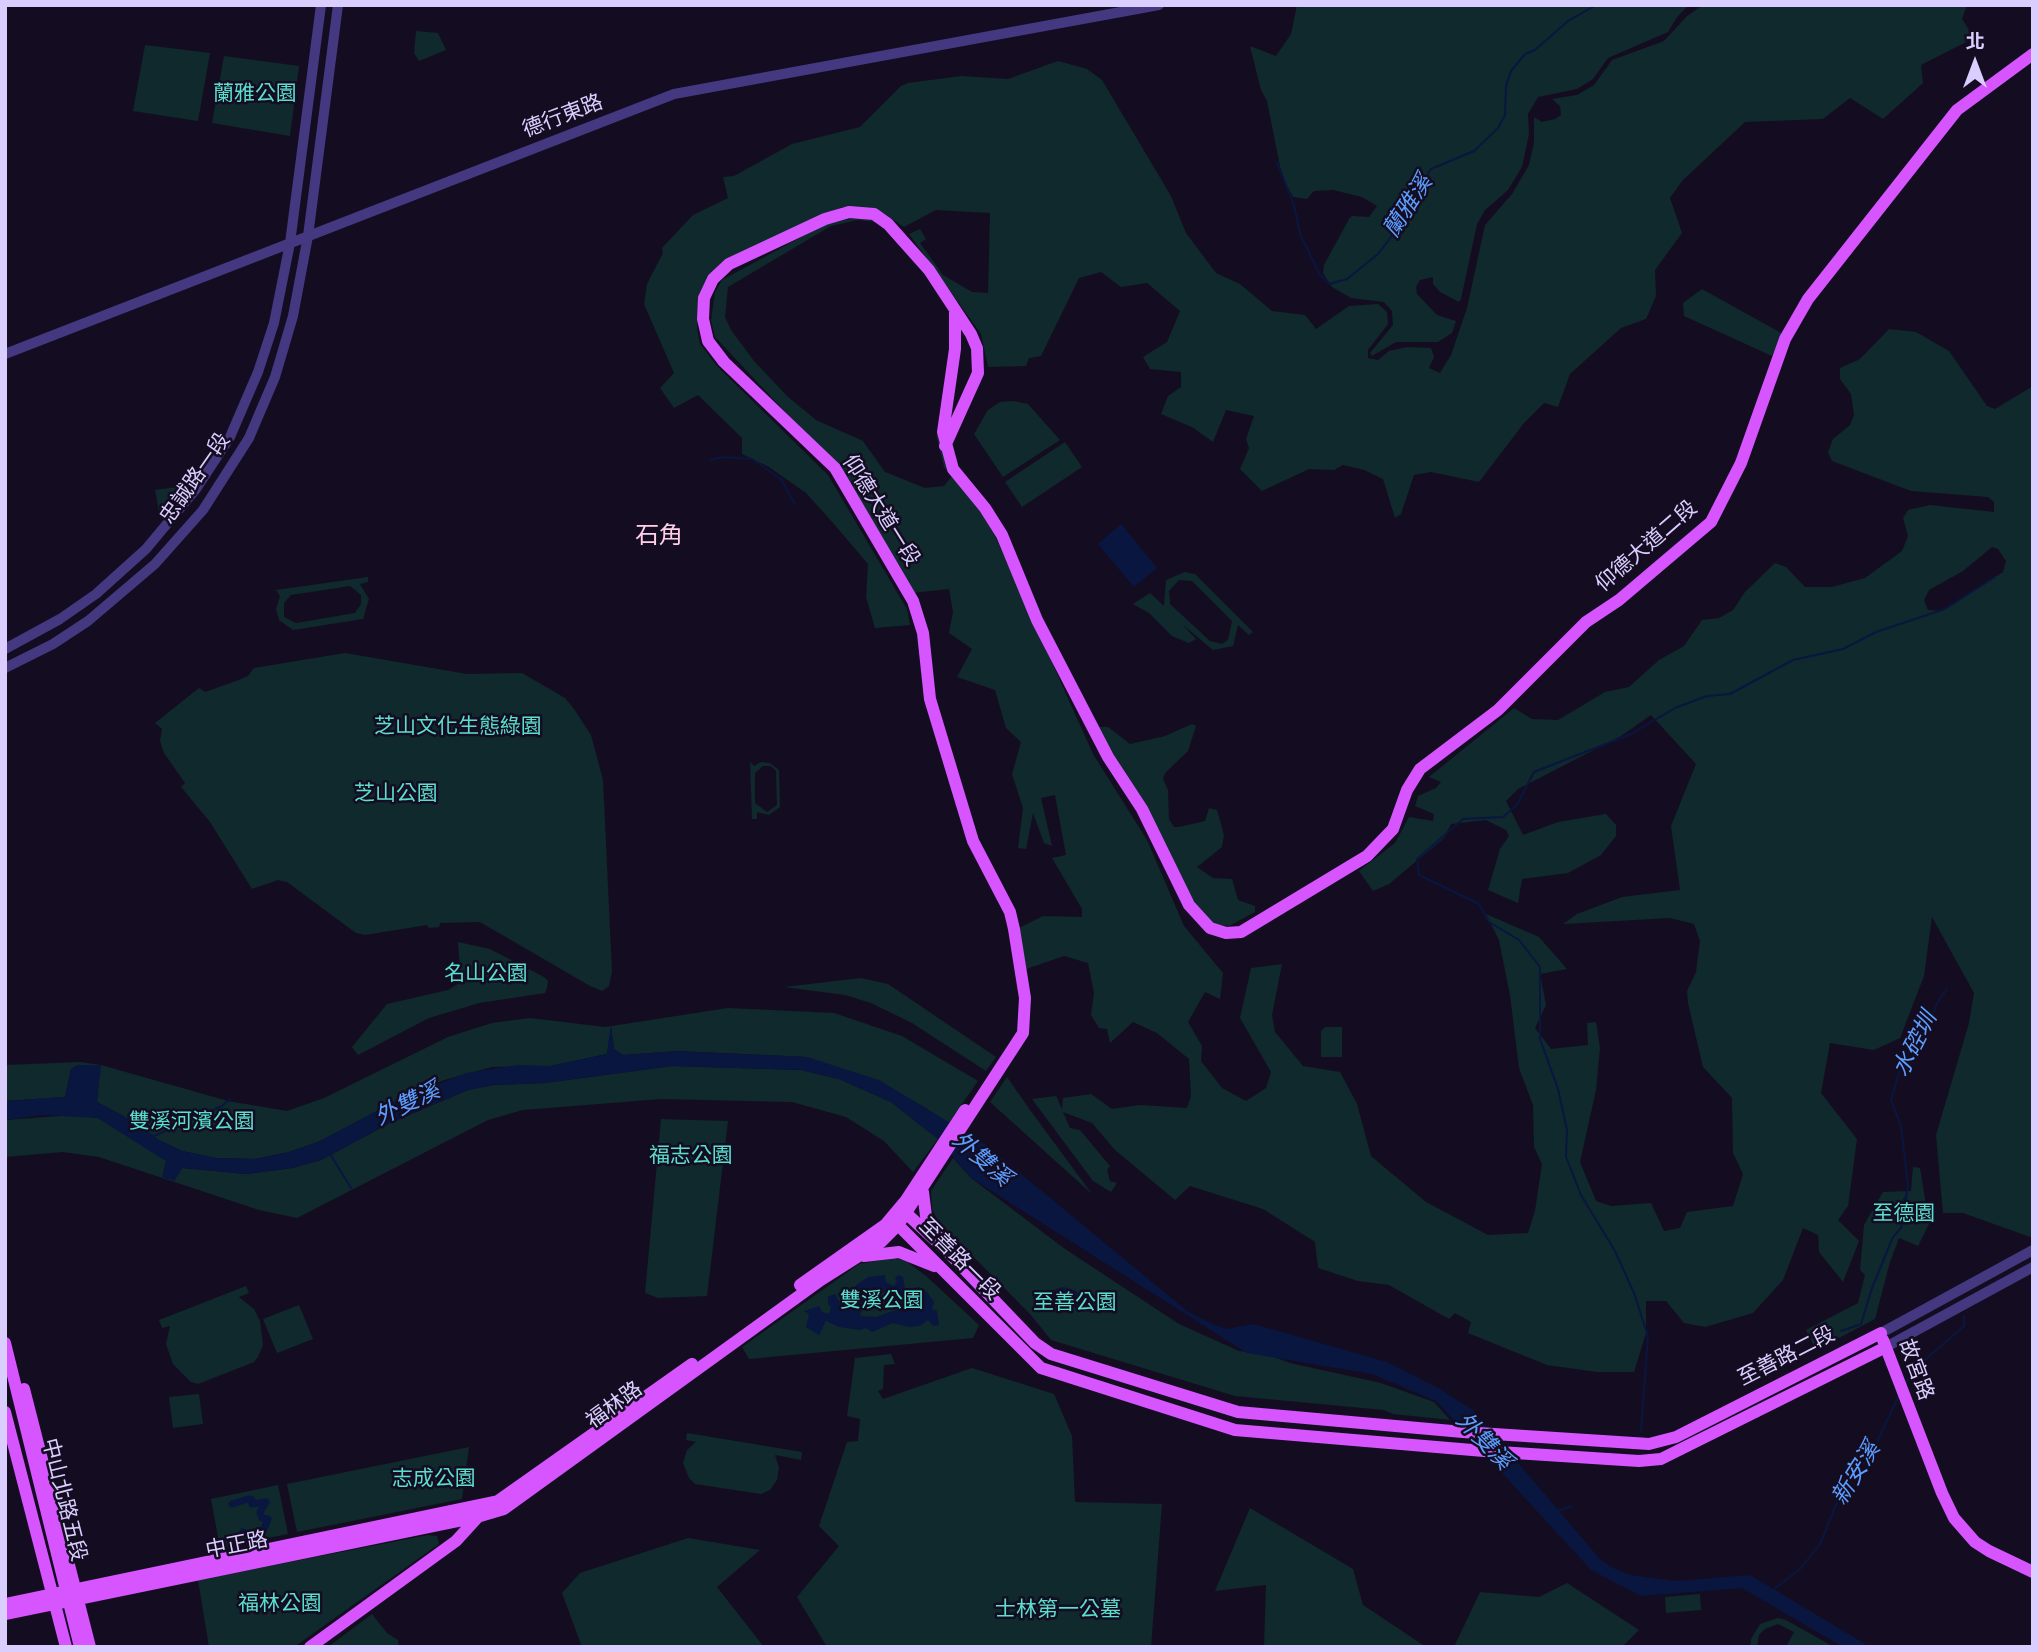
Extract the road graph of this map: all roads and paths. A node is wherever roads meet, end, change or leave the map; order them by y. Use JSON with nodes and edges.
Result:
{"nodes":[{"id":1,"x":321,"y":5,"type":"edge"},
{"id":2,"x":338,"y":5,"type":"edge"},
{"id":3,"x":1159,"y":5,"type":"edge"},
{"id":4,"x":2033,"y":54,"type":"edge"},
{"id":5,"x":308,"y":236,"type":"junction"},
{"id":6,"x":290,"y":243,"type":"junction"},
{"id":7,"x":955,"y":312,"type":"junction"},
{"id":8,"x":5,"y":354,"type":"edge"},
{"id":9,"x":945,"y":446,"type":"junction"},
{"id":10,"x":5,"y":649,"type":"edge"},
{"id":11,"x":5,"y":668,"type":"edge"},
{"id":12,"x":985,"y":1087,"type":"joint"},
{"id":13,"x":924,"y":1183,"type":"junction"},
{"id":14,"x":900,"y":1218,"type":"junction"},
{"id":15,"x":2033,"y":1250,"type":"edge"},
{"id":16,"x":949,"y":1253,"type":"junction"},
{"id":17,"x":854,"y":1259,"type":"junction"},
{"id":18,"x":2033,"y":1267,"type":"edge"},
{"id":19,"x":942,"y":1270,"type":"junction"},
{"id":20,"x":1881,"y":1333,"type":"junction"},
{"id":21,"x":5,"y":1343,"type":"edge"},
{"id":22,"x":1888,"y":1346,"type":"junction"},
{"id":23,"x":5,"y":1383,"type":"edge"},
{"id":24,"x":23,"y":1385,"type":"dead end"},
{"id":25,"x":1904,"y":1387,"type":"junction"},
{"id":26,"x":5,"y":1412,"type":"edge"},
{"id":27,"x":1545,"y":1438,"type":"joint"},
{"id":28,"x":1564,"y":1456,"type":"joint"},
{"id":29,"x":476,"y":1512,"type":"junction"},
{"id":30,"x":2033,"y":1564,"type":"edge"},
{"id":31,"x":2033,"y":1572,"type":"edge"},
{"id":32,"x":64,"y":1595,"type":"junction"},
{"id":33,"x":5,"y":1604,"type":"edge"},
{"id":34,"x":5,"y":1614,"type":"edge"},
{"id":35,"x":66,"y":1647,"type":"edge"},
{"id":36,"x":74,"y":1647,"type":"edge"},
{"id":37,"x":80,"y":1647,"type":"edge"},
{"id":38,"x":90,"y":1647,"type":"edge"},
{"id":39,"x":310,"y":1647,"type":"edge"}],
"edges":[{"from":1,"to":6,"type":"street","name":"忠誠路一段"},
{"from":2,"to":5,"type":"street","name":"忠誠路一段"},
{"from":3,"to":5,"type":"street","name":"德行東路"},
{"from":4,"to":9,"type":"main road","name":"仰德大道二段"},
{"from":5,"to":6,"type":"street","name":"德行東路"},
{"from":5,"to":11,"type":"street","name":"忠誠路一段"},
{"from":6,"to":8,"type":"street","name":"德行東路"},
{"from":6,"to":10,"type":"street","name":"忠誠路一段"},
{"from":7,"to":9,"type":"main road"},
{"from":7,"to":9,"type":"main road","name":"仰德大道一段"},
{"from":7,"to":12,"type":"main road","name":"仰德大道一段"},
{"from":12,"to":13,"type":"main road","name":"福林路"},
{"from":13,"to":14,"type":"main road","name":"福林路"},
{"from":13,"to":16,"type":"main road"},
{"from":14,"to":16,"type":"main road","name":"至善路一段"},
{"from":14,"to":17,"type":"main road","name":"福林路"},
{"from":14,"to":19,"type":"main road","name":"至善路一段"},
{"from":14,"to":29,"type":"main road","name":"福林路"},
{"from":15,"to":20,"type":"street","name":"至善路二段"},
{"from":16,"to":27,"type":"main road","name":"至善路一段"},
{"from":17,"to":19,"type":"main road"},
{"from":17,"to":29,"type":"main road","name":"福林路"},
{"from":18,"to":22,"type":"street","name":"至善路二段"},
{"from":19,"to":28,"type":"main road","name":"至善路一段"},
{"from":20,"to":22,"type":"main road","name":"故宮路"},
{"from":20,"to":27,"type":"main road","name":"至善路二段"},
{"from":21,"to":32,"type":"main road","name":"中山北路五段"},
{"from":22,"to":25,"type":"main road","name":"故宮路"},
{"from":22,"to":28,"type":"main road","name":"至善路二段"},
{"from":23,"to":32,"type":"main road","name":"中山北路五段"},
{"from":24,"to":32,"type":"main road","name":"中山北路五段"},
{"from":25,"to":30,"type":"main road","name":"故宮路"},
{"from":25,"to":31,"type":"main road","name":"故宮路"},
{"from":26,"to":32,"type":"main road","name":"中山北路五段"},
{"from":29,"to":32,"type":"main road","name":"中正路"},
{"from":29,"to":39,"type":"main road","name":"福林路"},
{"from":32,"to":33,"type":"main road","name":"中正路"},
{"from":32,"to":34,"type":"main road","name":"中正路"},
{"from":32,"to":35,"type":"main road","name":"中山北路五段"},
{"from":32,"to":36,"type":"main road","name":"中山北路五段"},
{"from":32,"to":37,"type":"main road","name":"中山北路五段"},
{"from":32,"to":38,"type":"main road","name":"中山北路五段"}]}
